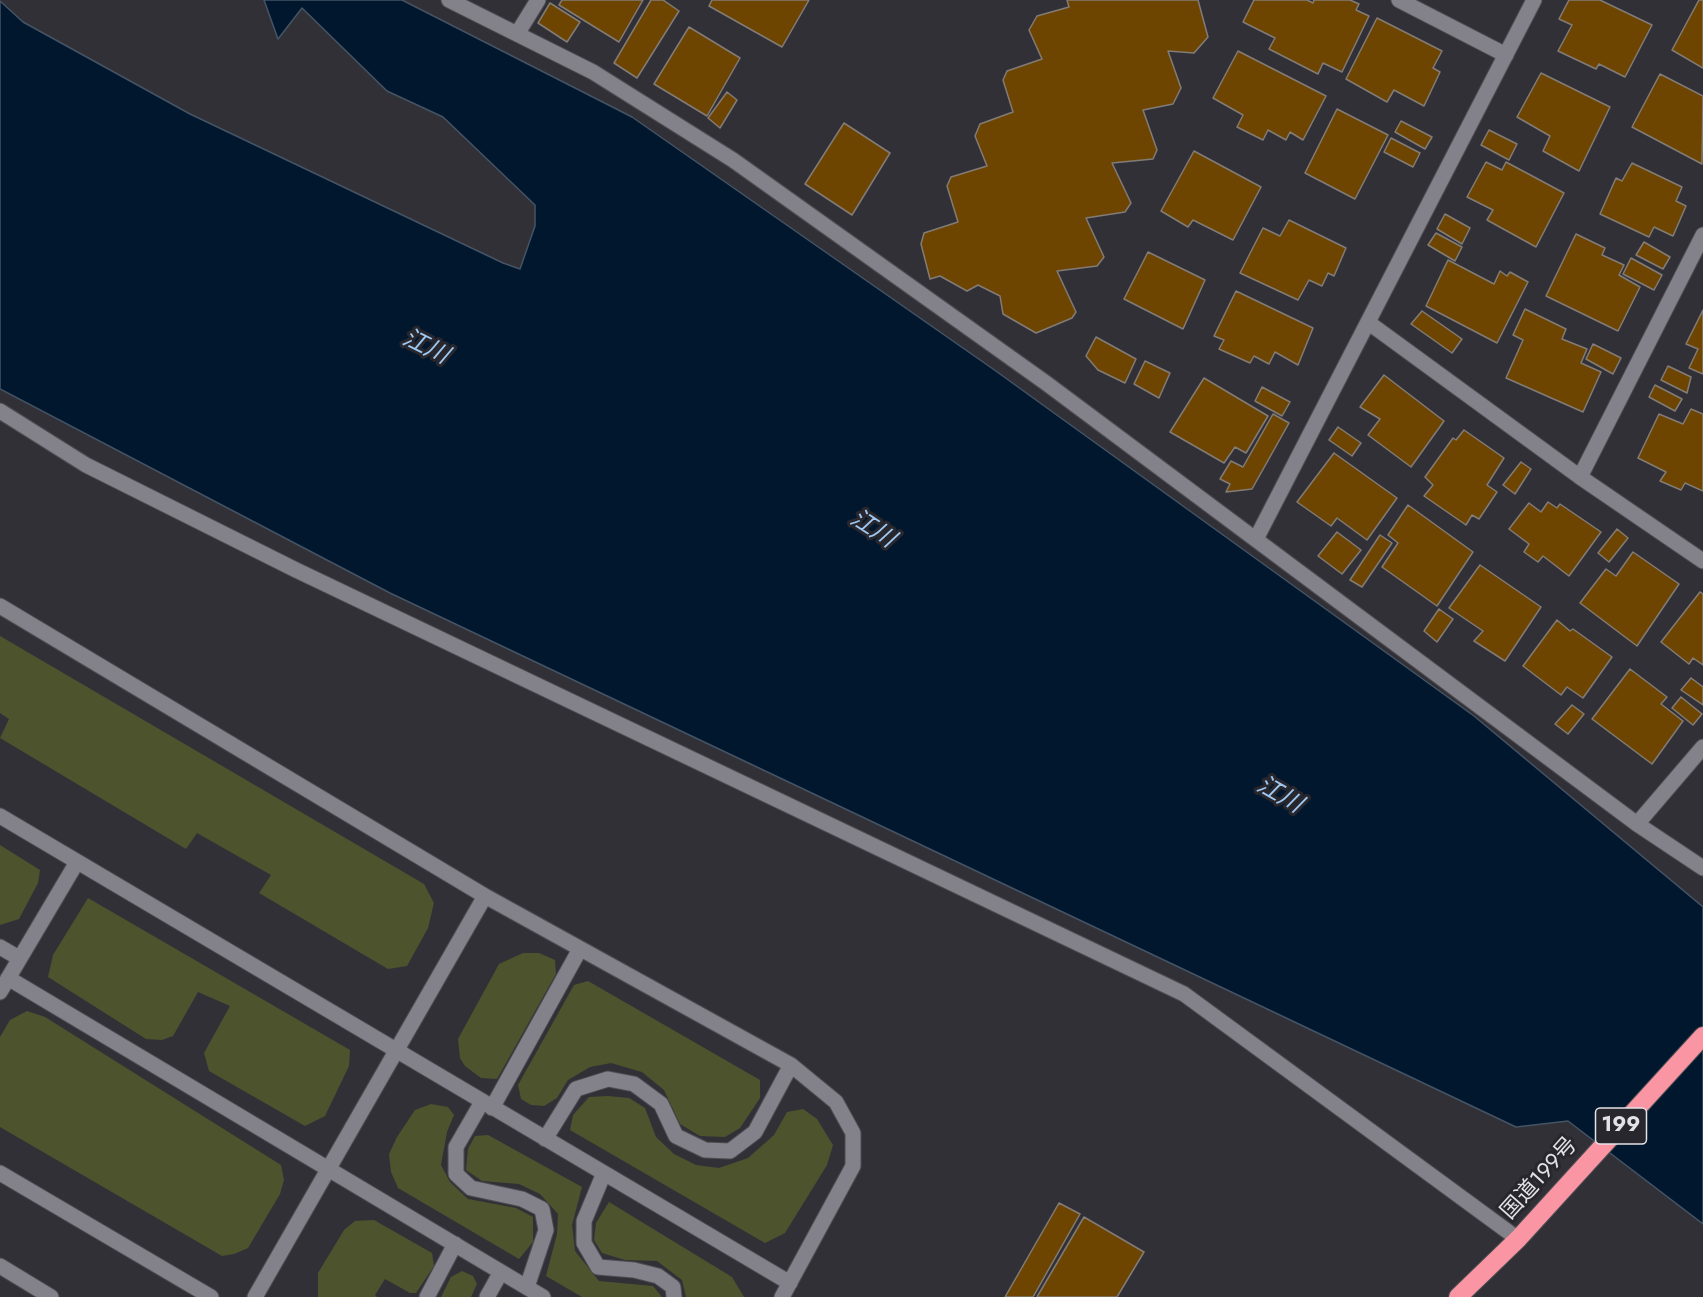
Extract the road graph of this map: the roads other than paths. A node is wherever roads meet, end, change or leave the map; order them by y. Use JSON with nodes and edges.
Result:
{"nodes":[{"id":1,"x":449,"y":0,"type":"edge"},
{"id":2,"x":538,"y":0,"type":"edge"},
{"id":3,"x":1399,"y":0,"type":"edge"},
{"id":4,"x":1534,"y":0,"type":"edge"},
{"id":5,"x":517,"y":34,"type":"junction"},
{"id":6,"x":1506,"y":55,"type":"junction"},
{"id":7,"x":1703,"y":235,"type":"edge"},
{"id":8,"x":1369,"y":322,"type":"junction"},
{"id":9,"x":0,"y":411,"type":"edge"},
{"id":10,"x":1580,"y":477,"type":"junction"},
{"id":11,"x":1256,"y":539,"type":"junction"},
{"id":12,"x":1703,"y":561,"type":"edge"},
{"id":13,"x":0,"y":606,"type":"edge"},
{"id":14,"x":1703,"y":747,"type":"edge"},
{"id":15,"x":0,"y":816,"type":"edge"},
{"id":16,"x":1637,"y":824,"type":"junction"},
{"id":17,"x":77,"y":862,"type":"junction"},
{"id":18,"x":1703,"y":868,"type":"edge"},
{"id":19,"x":485,"y":896,"type":"junction"},
{"id":20,"x":0,"y":947,"type":"edge"},
{"id":21,"x":580,"y":949,"type":"junction"},
{"id":22,"x":19,"y":958,"type":"junction"},
{"id":23,"x":4,"y":985,"type":"edge"},
{"id":24,"x":1703,"y":1036,"type":"edge"},
{"id":25,"x":396,"y":1051,"type":"junction"},
{"id":26,"x":791,"y":1065,"type":"junction"},
{"id":27,"x":487,"y":1105,"type":"junction"},
{"id":28,"x":544,"y":1139,"type":"junction"},
{"id":29,"x":328,"y":1169,"type":"junction"},
{"id":30,"x":0,"y":1173,"type":"edge"},
{"id":31,"x":604,"y":1173,"type":"junction"},
{"id":32,"x":1518,"y":1239,"type":"junction"},
{"id":33,"x":455,"y":1244,"type":"junction"},
{"id":34,"x":0,"y":1266,"type":"edge"},
{"id":35,"x":501,"y":1272,"type":"junction"},
{"id":36,"x":790,"y":1283,"type":"junction"},
{"id":37,"x":527,"y":1287,"type":"junction"},
{"id":38,"x":51,"y":1297,"type":"edge"},
{"id":39,"x":211,"y":1297,"type":"edge"},
{"id":40,"x":255,"y":1297,"type":"edge"},
{"id":41,"x":427,"y":1297,"type":"edge"},
{"id":42,"x":487,"y":1297,"type":"edge"},
{"id":43,"x":543,"y":1297,"type":"edge"},
{"id":44,"x":674,"y":1297,"type":"edge"},
{"id":45,"x":782,"y":1297,"type":"edge"},
{"id":46,"x":1458,"y":1297,"type":"edge"}],
"edges":[{"from":1,"to":5,"type":"street"},
{"from":2,"to":5,"type":"street"},
{"from":3,"to":6,"type":"street"},
{"from":4,"to":6,"type":"street"},
{"from":5,"to":11,"type":"street"},
{"from":6,"to":8,"type":"street"},
{"from":7,"to":10,"type":"street"},
{"from":8,"to":10,"type":"street"},
{"from":8,"to":11,"type":"street"},
{"from":9,"to":32,"type":"street"},
{"from":10,"to":12,"type":"street"},
{"from":11,"to":16,"type":"street"},
{"from":13,"to":19,"type":"street"},
{"from":14,"to":16,"type":"street"},
{"from":15,"to":17,"type":"street"},
{"from":16,"to":18,"type":"street"},
{"from":17,"to":22,"type":"street"},
{"from":17,"to":25,"type":"street"},
{"from":19,"to":21,"type":"street"},
{"from":19,"to":25,"type":"street"},
{"from":20,"to":22,"type":"street"},
{"from":21,"to":26,"type":"street"},
{"from":21,"to":27,"type":"street"},
{"from":22,"to":23,"type":"street"},
{"from":23,"to":29,"type":"street"},
{"from":24,"to":32,"type":"highway","name":"国道199号","number":"199"},
{"from":25,"to":27,"type":"street"},
{"from":25,"to":29,"type":"street"},
{"from":26,"to":28,"type":"street"},
{"from":26,"to":36,"type":"street"},
{"from":27,"to":28,"type":"street"},
{"from":27,"to":37,"type":"street"},
{"from":28,"to":31,"type":"street"},
{"from":29,"to":33,"type":"street"},
{"from":29,"to":40,"type":"street"},
{"from":30,"to":39,"type":"street"},
{"from":31,"to":36,"type":"street"},
{"from":31,"to":44,"type":"street"},
{"from":32,"to":46,"type":"highway","name":"国道199号","number":"199"},
{"from":33,"to":35,"type":"street"},
{"from":33,"to":41,"type":"street"},
{"from":34,"to":38,"type":"street"},
{"from":35,"to":37,"type":"street"},
{"from":35,"to":42,"type":"street"},
{"from":36,"to":45,"type":"street"},
{"from":37,"to":43,"type":"street"}]}
